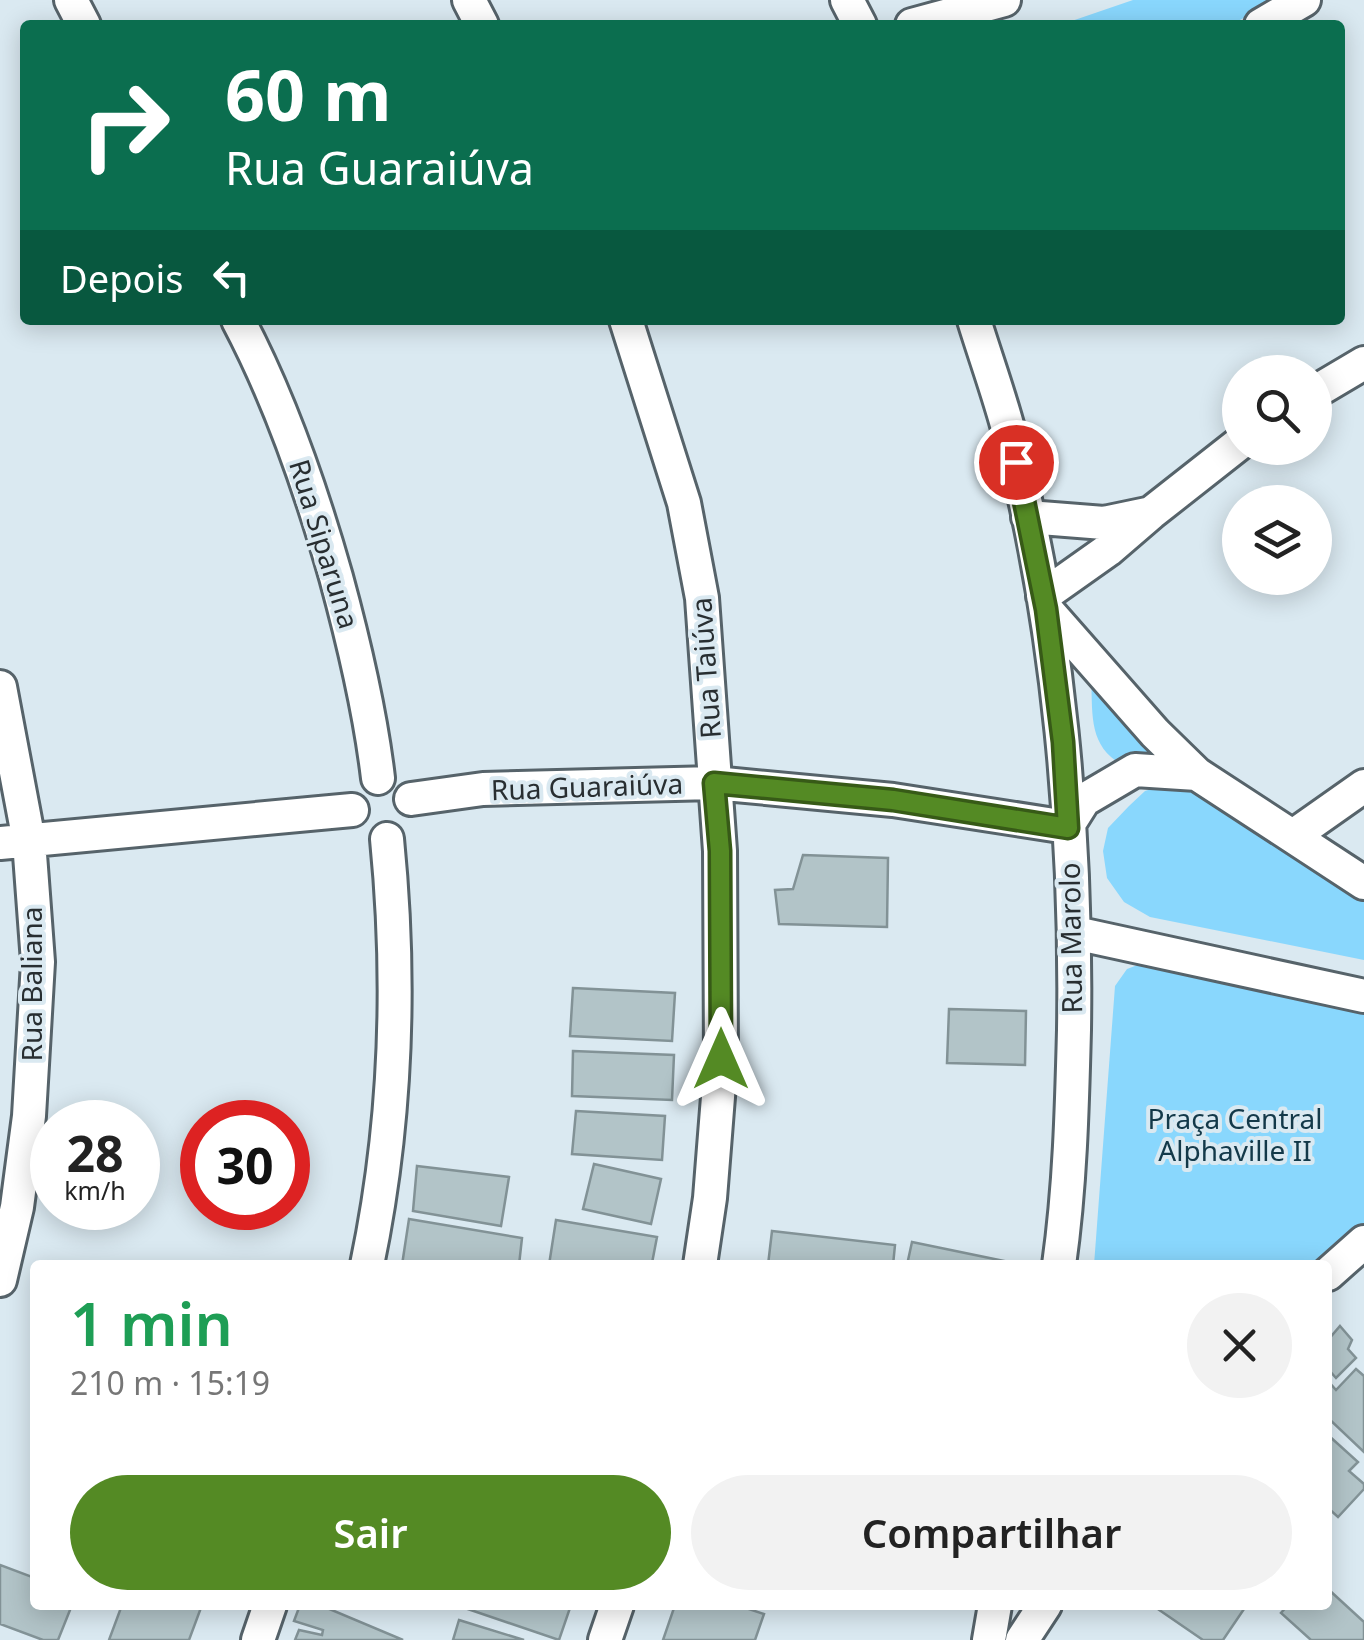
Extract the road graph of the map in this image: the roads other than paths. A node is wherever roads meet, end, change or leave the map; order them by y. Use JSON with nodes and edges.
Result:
{"nodes":[{"id":1,"x":1004,"y":0,"type":"edge"},
{"id":2,"x":1304,"y":0,"type":"edge"},
{"id":3,"x":930,"y":20,"type":"edge"},
{"id":4,"x":1270,"y":20,"type":"edge"},
{"id":5,"x":240,"y":325,"type":"edge"},
{"id":6,"x":628,"y":325,"type":"edge"},
{"id":7,"x":976,"y":325,"type":"edge"},
{"id":8,"x":1364,"y":363,"type":"edge"},
{"id":9,"x":1332,"y":382,"type":"edge"},
{"id":10,"x":1222,"y":457,"type":"edge"},
{"id":11,"x":1151,"y":513,"type":"junction"},
{"id":12,"x":1028,"y":517,"type":"junction"},
{"id":13,"x":1044,"y":602,"type":"junction"},
{"id":14,"x":0,"y":687,"type":"edge"},
{"id":15,"x":1197,"y":774,"type":"junction"},
{"id":16,"x":378,"y":778,"type":"junction"},
{"id":17,"x":714,"y":783,"type":"junction"},
{"id":18,"x":1364,"y":786,"type":"edge"},
{"id":19,"x":411,"y":798,"type":"junction"},
{"id":20,"x":352,"y":810,"type":"junction"},
{"id":21,"x":1068,"y":828,"type":"junction"},
{"id":22,"x":1293,"y":836,"type":"junction"},
{"id":23,"x":387,"y":838,"type":"junction"},
{"id":24,"x":14,"y":842,"type":"edge"},
{"id":25,"x":1364,"y":882,"type":"edge"},
{"id":26,"x":1075,"y":934,"type":"junction"},
{"id":27,"x":1364,"y":996,"type":"edge"},
{"id":28,"x":1364,"y":1242,"type":"edge"},
{"id":29,"x":368,"y":1260,"type":"edge"},
{"id":30,"x":701,"y":1260,"type":"edge"},
{"id":31,"x":1059,"y":1260,"type":"edge"},
{"id":32,"x":1332,"y":1270,"type":"edge"},
{"id":33,"x":0,"y":1280,"type":"edge"},
{"id":34,"x":268,"y":1610,"type":"edge"},
{"id":35,"x":615,"y":1610,"type":"edge"},
{"id":36,"x":994,"y":1610,"type":"edge"},
{"id":37,"x":1042,"y":1610,"type":"edge"},
{"id":38,"x":258,"y":1640,"type":"edge"},
{"id":39,"x":605,"y":1640,"type":"edge"},
{"id":40,"x":989,"y":1640,"type":"edge"},
{"id":41,"x":1022,"y":1640,"type":"edge"}],
"edges":[{"from":1,"to":3,"type":"street"},
{"from":2,"to":4,"type":"street"},
{"from":5,"to":16,"type":"street","name":"Rua Siparuna"},
{"from":6,"to":17,"type":"street","name":"Rua Taiúva"},
{"from":7,"to":12,"type":"street","name":"Rua Marolo"},
{"from":8,"to":9,"type":"street"},
{"from":10,"to":11,"type":"street"},
{"from":11,"to":12,"type":"street"},
{"from":11,"to":13,"type":"street"},
{"from":12,"to":13,"type":"street","name":"Rua Marolo"},
{"from":13,"to":15,"type":"street"},
{"from":13,"to":21,"type":"street","name":"Rua Marolo"},
{"from":14,"to":24,"type":"street","name":"Rua Baliana"},
{"from":15,"to":21,"type":"street"},
{"from":15,"to":22,"type":"street"},
{"from":16,"to":19,"type":"street"},
{"from":16,"to":20,"type":"street"},
{"from":17,"to":19,"type":"street","name":"Rua Guaraiúva"},
{"from":17,"to":21,"type":"street","name":"Rua Guaraiúva"},
{"from":17,"to":30,"type":"street","name":"Rua Taiúva"},
{"from":18,"to":22,"type":"street"},
{"from":19,"to":23,"type":"street"},
{"from":20,"to":23,"type":"street"},
{"from":20,"to":24,"type":"street"},
{"from":21,"to":26,"type":"street","name":"Rua Marolo"},
{"from":22,"to":25,"type":"street"},
{"from":23,"to":29,"type":"street"},
{"from":24,"to":33,"type":"street","name":"Rua Baliana"},
{"from":26,"to":27,"type":"street"},
{"from":26,"to":31,"type":"street","name":"Rua Marolo"},
{"from":28,"to":32,"type":"street"},
{"from":34,"to":38,"type":"street"},
{"from":35,"to":39,"type":"street"},
{"from":36,"to":40,"type":"street"},
{"from":37,"to":41,"type":"street"}]}
